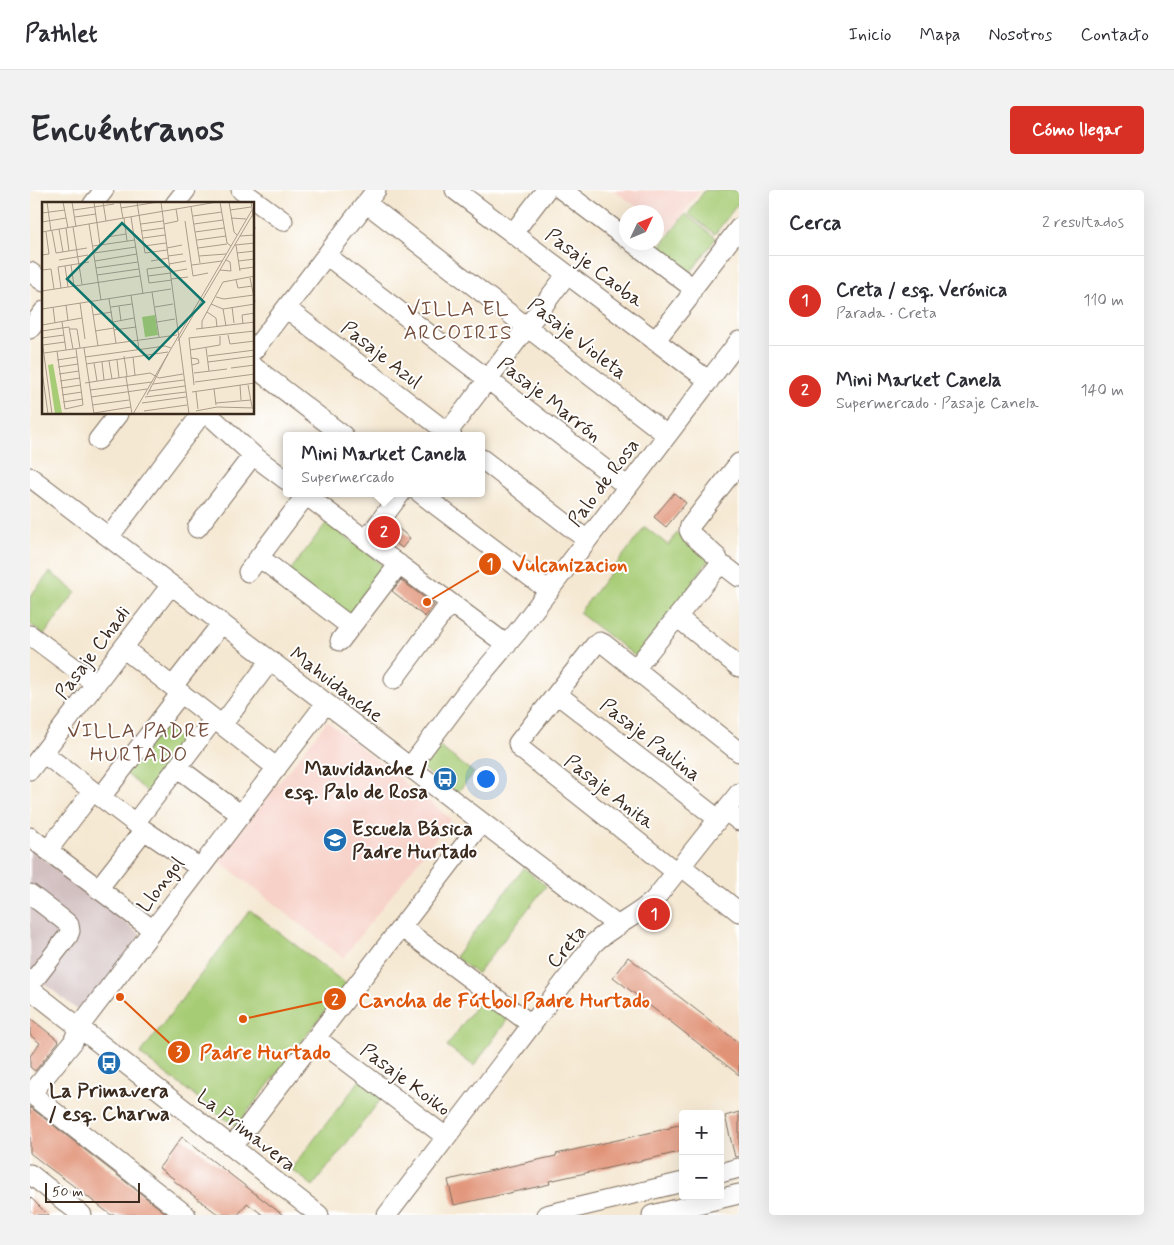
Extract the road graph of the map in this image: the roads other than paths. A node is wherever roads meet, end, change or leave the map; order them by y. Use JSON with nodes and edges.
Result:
{"nodes":[{"id":1,"x":104,"y":190,"type":"edge"},
{"id":2,"x":186,"y":190,"type":"edge"},
{"id":3,"x":241,"y":190,"type":"edge"},
{"id":4,"x":546,"y":190,"type":"edge"},
{"id":5,"x":562,"y":190,"type":"edge"},
{"id":6,"x":459,"y":191,"type":"edge"},
{"id":7,"x":371,"y":197,"type":"edge"},
{"id":8,"x":95,"y":202,"type":"edge"},
{"id":9,"x":177,"y":202,"type":"edge"},
{"id":10,"x":282,"y":221,"type":"dead end"},
{"id":11,"x":739,"y":228,"type":"edge"},
{"id":12,"x":513,"y":233,"type":"junction"},
{"id":13,"x":619,"y":233,"type":"edge"},
{"id":14,"x":643,"y":250,"type":"edge"},
{"id":15,"x":326,"y":255,"type":"junction"},
{"id":16,"x":567,"y":274,"type":"junction"},
{"id":17,"x":693,"y":288,"type":"junction"},
{"id":18,"x":286,"y":308,"type":"junction"},
{"id":19,"x":42,"y":314,"type":"edge"},
{"id":20,"x":527,"y":327,"type":"junction"},
{"id":21,"x":30,"y":329,"type":"edge"},
{"id":22,"x":655,"y":341,"type":"junction"},
{"id":23,"x":739,"y":341,"type":"edge"},
{"id":24,"x":255,"y":349,"type":"edge"},
{"id":25,"x":255,"y":368,"type":"edge"},
{"id":26,"x":488,"y":379,"type":"junction"},
{"id":27,"x":708,"y":381,"type":"junction"},
{"id":28,"x":117,"y":415,"type":"edge"},
{"id":29,"x":204,"y":415,"type":"edge"},
{"id":30,"x":207,"y":415,"type":"edge"},
{"id":31,"x":339,"y":432,"type":"edge"},
{"id":32,"x":444,"y":432,"type":"edge"},
{"id":33,"x":450,"y":432,"type":"edge"},
{"id":34,"x":667,"y":435,"type":"junction"},
{"id":35,"x":98,"y":440,"type":"dead end"},
{"id":36,"x":253,"y":454,"type":"junction"},
{"id":37,"x":485,"y":461,"type":"edge"},
{"id":38,"x":739,"y":464,"type":"edge"},
{"id":39,"x":283,"y":478,"type":"edge"},
{"id":40,"x":733,"y":483,"type":"edge"},
{"id":41,"x":32,"y":484,"type":"edge"},
{"id":42,"x":628,"y":487,"type":"junction"},
{"id":43,"x":303,"y":497,"type":"edge"},
{"id":44,"x":309,"y":497,"type":"edge"},
{"id":45,"x":399,"y":497,"type":"edge"},
{"id":46,"x":425,"y":497,"type":"edge"},
{"id":47,"x":197,"y":528,"type":"dead end"},
{"id":48,"x":109,"y":537,"type":"junction"},
{"id":49,"x":366,"y":540,"type":"junction"},
{"id":50,"x":588,"y":540,"type":"junction"},
{"id":51,"x":398,"y":564,"type":"junction"},
{"id":52,"x":721,"y":566,"type":"junction"},
{"id":53,"x":739,"y":577,"type":"edge"},
{"id":54,"x":171,"y":585,"type":"junction"},
{"id":55,"x":548,"y":591,"type":"junction"},
{"id":56,"x":450,"y":603,"type":"junction"},
{"id":57,"x":676,"y":617,"type":"junction"},
{"id":58,"x":222,"y":623,"type":"junction"},
{"id":59,"x":30,"y":635,"type":"edge"},
{"id":60,"x":506,"y":645,"type":"junction"},
{"id":61,"x":124,"y":648,"type":"junction"},
{"id":62,"x":270,"y":661,"type":"junction"},
{"id":63,"x":739,"y":666,"type":"edge"},
{"id":64,"x":635,"y":669,"type":"junction"},
{"id":65,"x":394,"y":679,"type":"dead end"},
{"id":66,"x":96,"y":684,"type":"junction"},
{"id":67,"x":177,"y":690,"type":"junction"},
{"id":68,"x":557,"y":694,"type":"junction"},
{"id":69,"x":326,"y":703,"type":"junction"},
{"id":70,"x":218,"y":722,"type":"junction"},
{"id":71,"x":739,"y":752,"type":"edge"},
{"id":72,"x":43,"y":753,"type":"junction"},
{"id":73,"x":177,"y":767,"type":"junction"},
{"id":74,"x":410,"y":767,"type":"junction"},
{"id":75,"x":277,"y":768,"type":"junction"},
{"id":76,"x":30,"y":770,"type":"edge"},
{"id":77,"x":739,"y":792,"type":"edge"},
{"id":78,"x":97,"y":794,"type":"junction"},
{"id":79,"x":241,"y":815,"type":"junction"},
{"id":80,"x":727,"y":817,"type":"edge"},
{"id":81,"x":482,"y":822,"type":"junction"},
{"id":82,"x":139,"y":826,"type":"junction"},
{"id":83,"x":30,"y":837,"type":"edge"},
{"id":84,"x":48,"y":850,"type":"junction"},
{"id":85,"x":200,"y":868,"type":"junction"},
{"id":86,"x":679,"y":869,"type":"junction"},
{"id":87,"x":98,"y":889,"type":"junction"},
{"id":88,"x":30,"y":894,"type":"edge"},
{"id":89,"x":739,"y":912,"type":"edge"},
{"id":90,"x":618,"y":926,"type":"junction"},
{"id":91,"x":401,"y":927,"type":"junction"},
{"id":92,"x":153,"y":930,"type":"junction"},
{"id":93,"x":30,"y":985,"type":"edge"},
{"id":94,"x":30,"y":989,"type":"edge"},
{"id":95,"x":532,"y":1025,"type":"junction"},
{"id":96,"x":79,"y":1027,"type":"junction"},
{"id":97,"x":316,"y":1038,"type":"junction"},
{"id":98,"x":31,"y":1093,"type":"edge"},
{"id":99,"x":446,"y":1137,"type":"junction"},
{"id":100,"x":232,"y":1147,"type":"junction"},
{"id":101,"x":739,"y":1168,"type":"edge"},
{"id":102,"x":724,"y":1172,"type":"edge"},
{"id":103,"x":30,"y":1174,"type":"edge"},
{"id":104,"x":679,"y":1183,"type":"edge"},
{"id":105,"x":739,"y":1194,"type":"edge"},
{"id":106,"x":82,"y":1215,"type":"edge"},
{"id":107,"x":186,"y":1215,"type":"edge"},
{"id":108,"x":319,"y":1215,"type":"edge"},
{"id":109,"x":387,"y":1215,"type":"edge"},
{"id":110,"x":546,"y":1215,"type":"edge"},
{"id":111,"x":652,"y":1215,"type":"edge"}],
"edges":[{"from":1,"to":8,"type":"street"},
{"from":2,"to":9,"type":"street"},
{"from":3,"to":10,"type":"street"},
{"from":4,"to":12,"type":"street"},
{"from":5,"to":13,"type":"street"},
{"from":6,"to":12,"type":"street","name":"Pasaje Caoba"},
{"from":7,"to":15,"type":"street"},
{"from":7,"to":20,"type":"street","name":"Pasaje Violeta"},
{"from":11,"to":17,"type":"street"},
{"from":12,"to":16,"type":"street","name":"Pasaje Caoba"},
{"from":14,"to":17,"type":"street"},
{"from":15,"to":18,"type":"street"},
{"from":15,"to":26,"type":"street","name":"Pasaje Marrón"},
{"from":16,"to":20,"type":"street"},
{"from":16,"to":22,"type":"street","name":"Pasaje Caoba"},
{"from":17,"to":22,"type":"street"},
{"from":18,"to":24,"type":"street"},
{"from":18,"to":32,"type":"street","name":"Pasaje Azul"},
{"from":19,"to":21,"type":"street"},
{"from":20,"to":26,"type":"street"},
{"from":20,"to":34,"type":"street","name":"Pasaje Violeta"},
{"from":22,"to":27,"type":"street","name":"Pasaje Caoba"},
{"from":23,"to":27,"type":"street","name":"Palo de Rosa"},
{"from":25,"to":31,"type":"street"},
{"from":26,"to":33,"type":"street"},
{"from":26,"to":42,"type":"street","name":"Pasaje Marrón"},
{"from":27,"to":34,"type":"street","name":"Palo de Rosa"},
{"from":28,"to":35,"type":"street"},
{"from":29,"to":48,"type":"street"},
{"from":30,"to":36,"type":"street"},
{"from":34,"to":42,"type":"street","name":"Palo de Rosa"},
{"from":36,"to":39,"type":"street"},
{"from":36,"to":47,"type":"street"},
{"from":37,"to":50,"type":"street"},
{"from":38,"to":40,"type":"street"},
{"from":40,"to":52,"type":"street"},
{"from":41,"to":48,"type":"street","name":"Mahuidanche"},
{"from":42,"to":50,"type":"street","name":"Palo de Rosa"},
{"from":43,"to":51,"type":"street"},
{"from":44,"to":49,"type":"street"},
{"from":45,"to":49,"type":"street"},
{"from":46,"to":55,"type":"street"},
{"from":48,"to":54,"type":"street","name":"Mahuidanche"},
{"from":49,"to":51,"type":"street"},
{"from":50,"to":55,"type":"street","name":"Palo de Rosa"},
{"from":51,"to":56,"type":"street"},
{"from":52,"to":53,"type":"street"},
{"from":52,"to":57,"type":"street"},
{"from":54,"to":58,"type":"street","name":"Mahuidanche"},
{"from":54,"to":61,"type":"street","name":"Pasaje Chadi"},
{"from":55,"to":60,"type":"street","name":"Palo de Rosa"},
{"from":56,"to":60,"type":"street"},
{"from":56,"to":65,"type":"street"},
{"from":57,"to":63,"type":"street"},
{"from":57,"to":64,"type":"street"},
{"from":58,"to":62,"type":"street","name":"Mahuidanche"},
{"from":58,"to":67,"type":"street"},
{"from":59,"to":66,"type":"street"},
{"from":60,"to":74,"type":"street","name":"Palo de Rosa"},
{"from":61,"to":66,"type":"street","name":"Pasaje Chadi"},
{"from":61,"to":67,"type":"street"},
{"from":62,"to":69,"type":"street","name":"Mahuidanche"},
{"from":62,"to":70,"type":"street"},
{"from":64,"to":68,"type":"street"},
{"from":64,"to":71,"type":"street"},
{"from":66,"to":72,"type":"street","name":"Pasaje Chadi"},
{"from":67,"to":70,"type":"street"},
{"from":67,"to":78,"type":"street"},
{"from":68,"to":80,"type":"street","name":"Pasaje Paulina"},
{"from":68,"to":86,"type":"street","name":"Pasaje Anita"},
{"from":69,"to":74,"type":"street","name":"Mahuidanche"},
{"from":69,"to":75,"type":"street","name":"Llongol"},
{"from":70,"to":73,"type":"street"},
{"from":70,"to":75,"type":"street"},
{"from":72,"to":76,"type":"street","name":"Pasaje Chadi"},
{"from":72,"to":78,"type":"street"},
{"from":73,"to":79,"type":"street"},
{"from":73,"to":82,"type":"street"},
{"from":74,"to":81,"type":"street","name":"Mahuidanche"},
{"from":75,"to":79,"type":"street","name":"Llongol"},
{"from":77,"to":80,"type":"street","name":"Creta"},
{"from":78,"to":82,"type":"street"},
{"from":78,"to":84,"type":"street"},
{"from":79,"to":85,"type":"street","name":"Llongol"},
{"from":80,"to":86,"type":"street","name":"Creta"},
{"from":81,"to":90,"type":"street","name":"Mahuidanche"},
{"from":81,"to":91,"type":"street"},
{"from":82,"to":85,"type":"street"},
{"from":82,"to":87,"type":"street"},
{"from":83,"to":84,"type":"street"},
{"from":84,"to":87,"type":"street"},
{"from":85,"to":92,"type":"street","name":"Llongol"},
{"from":86,"to":89,"type":"street","name":"Pasaje Anita"},
{"from":86,"to":90,"type":"street","name":"Creta"},
{"from":87,"to":92,"type":"street"},
{"from":88,"to":93,"type":"street"},
{"from":90,"to":95,"type":"street","name":"Creta"},
{"from":91,"to":95,"type":"street"},
{"from":91,"to":97,"type":"street"},
{"from":92,"to":96,"type":"street","name":"Llongol"},
{"from":94,"to":96,"type":"street","name":"La Primavera"},
{"from":95,"to":99,"type":"street","name":"Creta"},
{"from":96,"to":98,"type":"street","name":"Llongol"},
{"from":96,"to":100,"type":"street","name":"La Primavera"},
{"from":97,"to":99,"type":"street","name":"Pasaje Koiko"},
{"from":97,"to":100,"type":"street"},
{"from":98,"to":107,"type":"street"},
{"from":99,"to":109,"type":"street","name":"Creta"},
{"from":100,"to":108,"type":"street","name":"La Primavera"},
{"from":101,"to":102,"type":"street"},
{"from":103,"to":106,"type":"street"},
{"from":104,"to":110,"type":"street"},
{"from":105,"to":111,"type":"street"}]}
